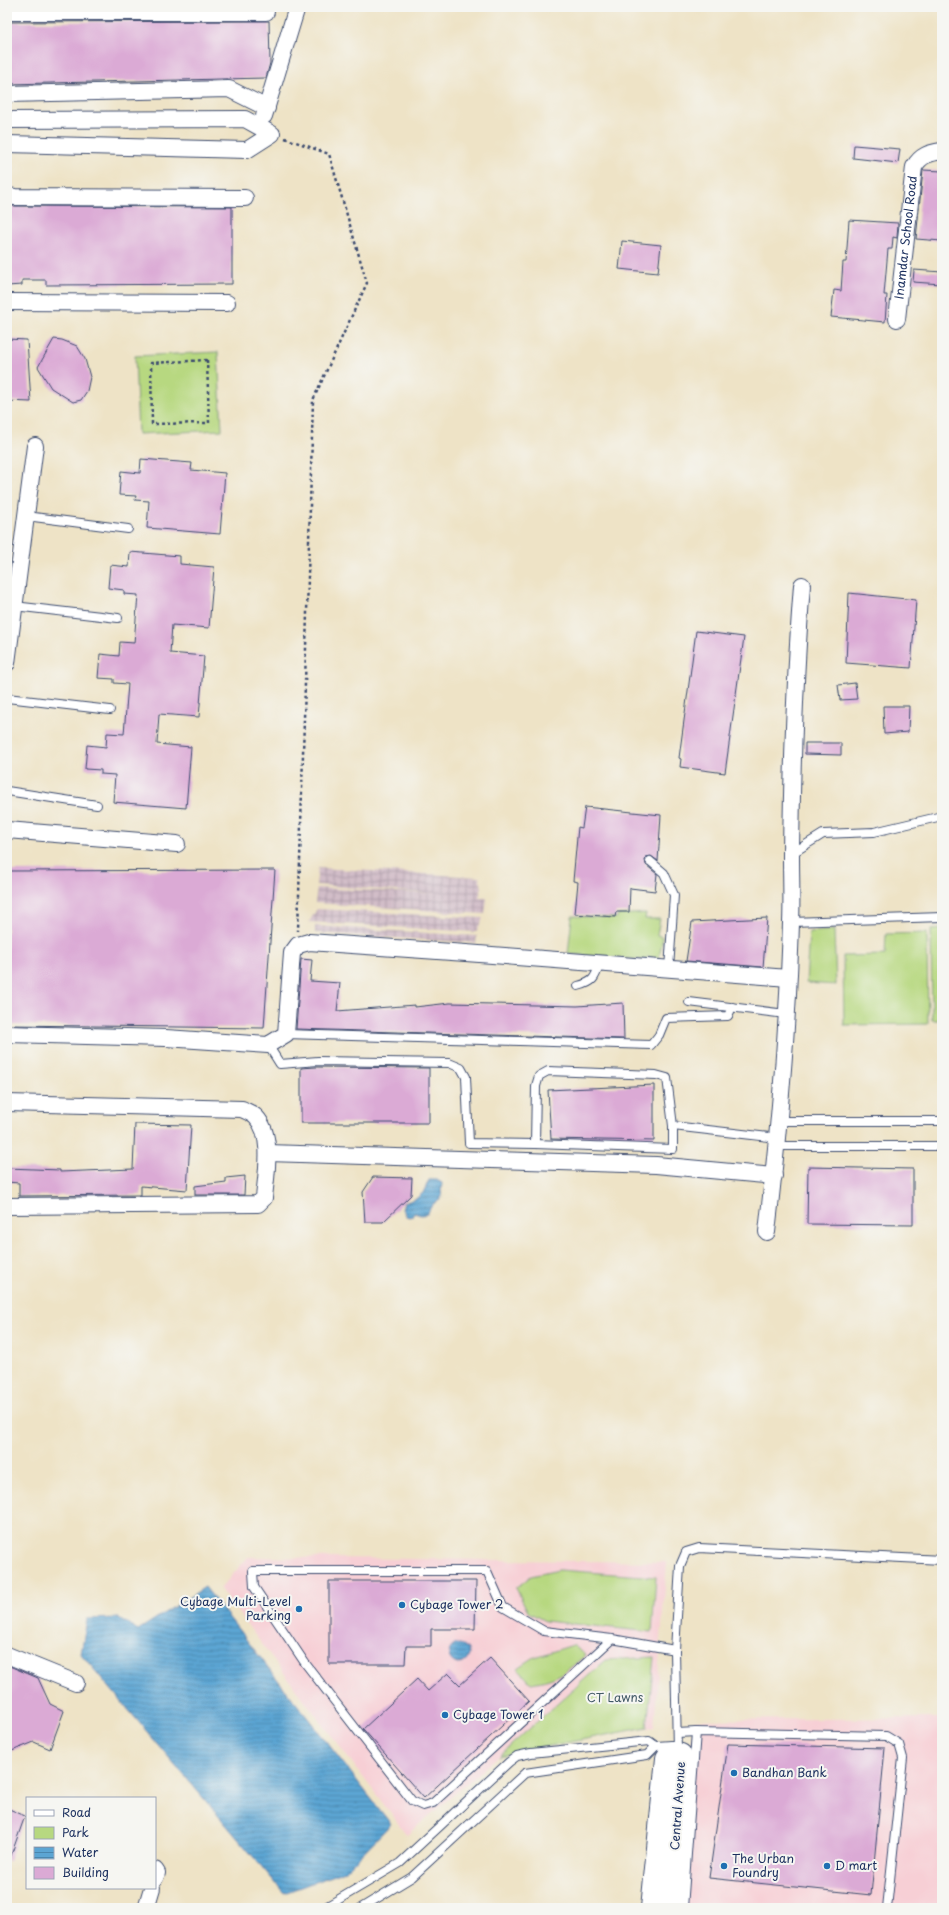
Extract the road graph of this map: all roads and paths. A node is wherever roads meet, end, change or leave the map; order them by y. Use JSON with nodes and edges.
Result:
{"nodes":[{"id":1,"x":297,"y":7,"type":"edge"},
{"id":2,"x":168,"y":10,"type":"edge"},
{"id":3,"x":7,"y":12,"type":"edge"},
{"id":4,"x":266,"y":12,"type":"dead end"},
{"id":5,"x":7,"y":94,"type":"edge"},
{"id":6,"x":267,"y":108,"type":"junction"},
{"id":7,"x":7,"y":120,"type":"edge"},
{"id":8,"x":266,"y":130,"type":"junction"},
{"id":9,"x":7,"y":144,"type":"edge"},
{"id":10,"x":942,"y":151,"type":"edge"},
{"id":11,"x":7,"y":196,"type":"edge"},
{"id":12,"x":245,"y":198,"type":"dead end"},
{"id":13,"x":7,"y":302,"type":"edge"},
{"id":14,"x":226,"y":303,"type":"dead end"},
{"id":15,"x":898,"y":319,"type":"dead end"},
{"id":16,"x":152,"y":424,"type":"joint"},
{"id":17,"x":35,"y":446,"type":"dead end"},
{"id":18,"x":26,"y":516,"type":"junction"},
{"id":19,"x":128,"y":529,"type":"dead end"},
{"id":20,"x":802,"y":585,"type":"dead end"},
{"id":21,"x":14,"y":606,"type":"junction"},
{"id":22,"x":118,"y":618,"type":"dead end"},
{"id":23,"x":7,"y":663,"type":"edge"},
{"id":24,"x":7,"y":698,"type":"edge"},
{"id":25,"x":110,"y":710,"type":"dead end"},
{"id":26,"x":7,"y":792,"type":"edge"},
{"id":27,"x":97,"y":805,"type":"dead end"},
{"id":28,"x":942,"y":816,"type":"edge"},
{"id":29,"x":7,"y":830,"type":"edge"},
{"id":30,"x":177,"y":844,"type":"dead end"},
{"id":31,"x":791,"y":854,"type":"junction"},
{"id":32,"x":650,"y":861,"type":"dead end"},
{"id":33,"x":942,"y":917,"type":"edge"},
{"id":34,"x":791,"y":922,"type":"junction"},
{"id":35,"x":298,"y":945,"type":"junction"},
{"id":36,"x":600,"y":963,"type":"junction"},
{"id":37,"x":669,"y":969,"type":"junction"},
{"id":38,"x":788,"y":978,"type":"junction"},
{"id":39,"x":578,"y":986,"type":"dead end"},
{"id":40,"x":689,"y":1002,"type":"dead end"},
{"id":41,"x":732,"y":1007,"type":"junction"},
{"id":42,"x":786,"y":1014,"type":"junction"},
{"id":43,"x":7,"y":1034,"type":"edge"},
{"id":44,"x":286,"y":1034,"type":"junction"},
{"id":45,"x":268,"y":1045,"type":"junction"},
{"id":46,"x":7,"y":1103,"type":"edge"},
{"id":47,"x":779,"y":1121,"type":"junction"},
{"id":48,"x":942,"y":1121,"type":"edge"},
{"id":49,"x":673,"y":1126,"type":"junction"},
{"id":50,"x":777,"y":1142,"type":"junction"},
{"id":51,"x":535,"y":1144,"type":"junction"},
{"id":52,"x":942,"y":1146,"type":"edge"},
{"id":53,"x":268,"y":1153,"type":"junction"},
{"id":54,"x":774,"y":1176,"type":"junction"},
{"id":55,"x":7,"y":1206,"type":"edge"},
{"id":56,"x":766,"y":1232,"type":"dead end"},
{"id":57,"x":942,"y":1560,"type":"edge"},
{"id":58,"x":612,"y":1639,"type":"junction"},
{"id":59,"x":675,"y":1650,"type":"junction"},
{"id":60,"x":7,"y":1655,"type":"edge"},
{"id":61,"x":76,"y":1683,"type":"dead end"},
{"id":62,"x":696,"y":1732,"type":"junction"},
{"id":63,"x":677,"y":1743,"type":"junction"},
{"id":64,"x":656,"y":1746,"type":"junction"},
{"id":65,"x":152,"y":1889,"type":"edge"},
{"id":66,"x":146,"y":1908,"type":"edge"},
{"id":67,"x":324,"y":1908,"type":"edge"},
{"id":68,"x":361,"y":1908,"type":"edge"},
{"id":69,"x":651,"y":1908,"type":"edge"},
{"id":70,"x":670,"y":1908,"type":"edge"},
{"id":71,"x":684,"y":1908,"type":"edge"},
{"id":72,"x":887,"y":1908,"type":"edge"}],
"edges":[{"from":1,"to":6,"type":"street"},
{"from":2,"to":3,"type":"street"},
{"from":2,"to":4,"type":"street"},
{"from":5,"to":6,"type":"street"},
{"from":6,"to":8,"type":"street"},
{"from":7,"to":8,"type":"street"},
{"from":8,"to":9,"type":"street"},
{"from":8,"to":35,"type":"path"},
{"from":10,"to":15,"type":"street","name":"Inamdar School Road"},
{"from":11,"to":12,"type":"street"},
{"from":13,"to":14,"type":"street"},
{"from":16,"to":16,"type":"path"},
{"from":17,"to":18,"type":"street"},
{"from":18,"to":19,"type":"lane"},
{"from":18,"to":21,"type":"street"},
{"from":20,"to":31,"type":"street"},
{"from":21,"to":22,"type":"lane"},
{"from":21,"to":23,"type":"street"},
{"from":24,"to":25,"type":"lane"},
{"from":26,"to":27,"type":"lane"},
{"from":28,"to":31,"type":"lane"},
{"from":29,"to":30,"type":"street"},
{"from":31,"to":34,"type":"street"},
{"from":32,"to":37,"type":"lane"},
{"from":33,"to":34,"type":"lane"},
{"from":34,"to":38,"type":"street"},
{"from":35,"to":36,"type":"street"},
{"from":35,"to":44,"type":"street"},
{"from":36,"to":37,"type":"street"},
{"from":36,"to":39,"type":"lane"},
{"from":37,"to":38,"type":"street"},
{"from":38,"to":42,"type":"street"},
{"from":40,"to":41,"type":"lane"},
{"from":41,"to":42,"type":"lane"},
{"from":41,"to":44,"type":"lane"},
{"from":42,"to":47,"type":"street"},
{"from":43,"to":45,"type":"street"},
{"from":44,"to":45,"type":"street"},
{"from":45,"to":51,"type":"lane"},
{"from":46,"to":53,"type":"street"},
{"from":47,"to":48,"type":"lane"},
{"from":47,"to":50,"type":"street"},
{"from":49,"to":50,"type":"lane"},
{"from":49,"to":51,"type":"lane"},
{"from":49,"to":51,"type":"lane"},
{"from":50,"to":52,"type":"lane"},
{"from":50,"to":54,"type":"street"},
{"from":53,"to":54,"type":"street"},
{"from":53,"to":55,"type":"street"},
{"from":54,"to":56,"type":"street"},
{"from":57,"to":59,"type":"lane"},
{"from":58,"to":58,"type":"lane"},
{"from":58,"to":59,"type":"lane"},
{"from":59,"to":63,"type":"lane"},
{"from":60,"to":61,"type":"street"},
{"from":62,"to":63,"type":"lane"},
{"from":62,"to":71,"type":"lane"},
{"from":62,"to":72,"type":"lane"},
{"from":63,"to":64,"type":"lane"},
{"from":63,"to":69,"type":"street","name":"Central Avenue"},
{"from":63,"to":70,"type":"street","name":"Central Avenue"},
{"from":64,"to":67,"type":"lane"},
{"from":64,"to":68,"type":"lane"},
{"from":65,"to":66,"type":"street"}]}
